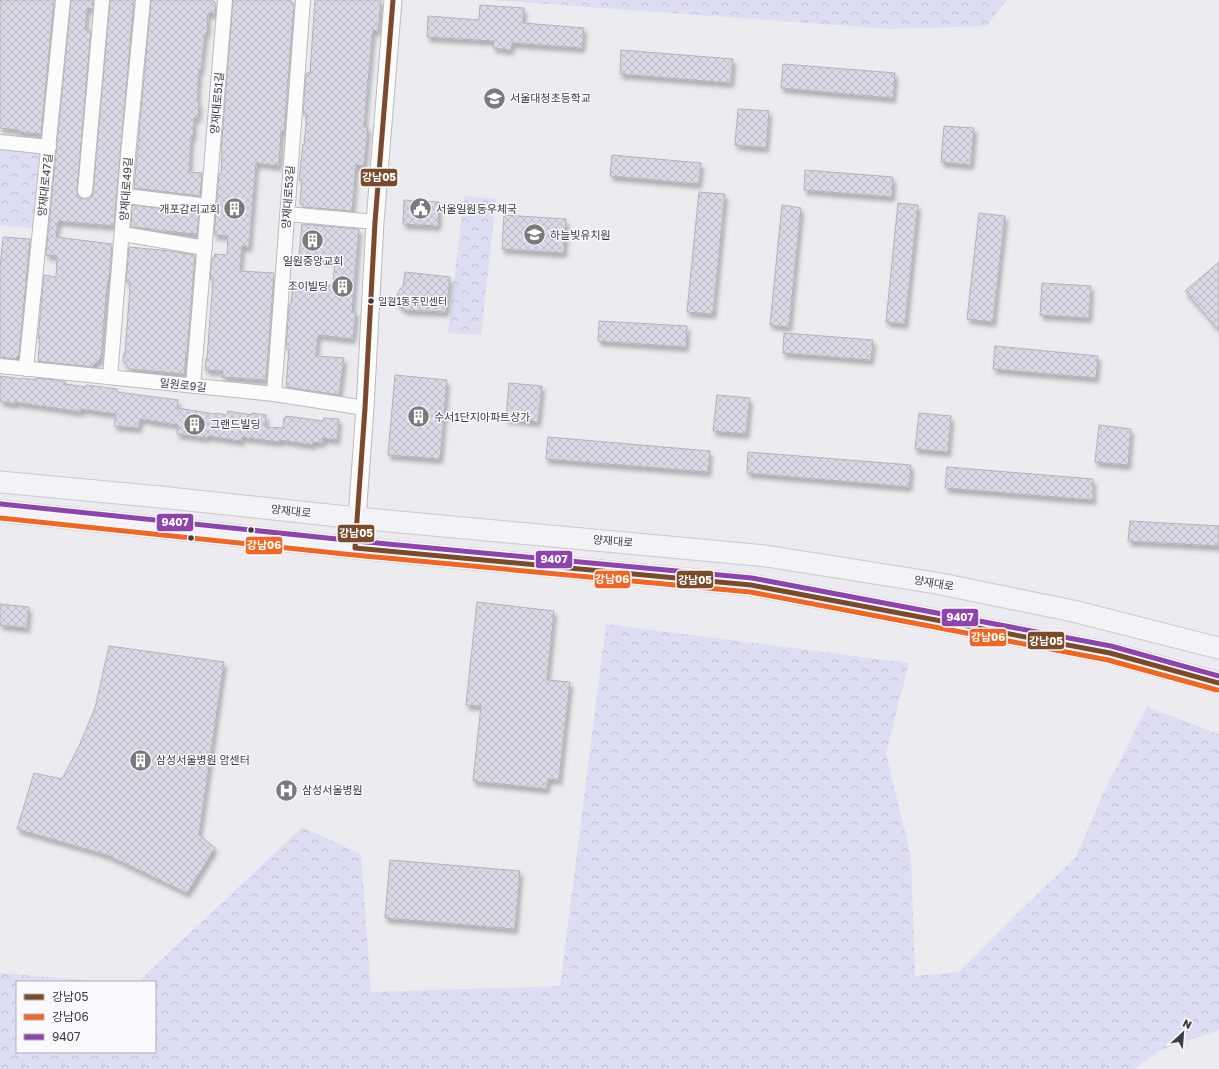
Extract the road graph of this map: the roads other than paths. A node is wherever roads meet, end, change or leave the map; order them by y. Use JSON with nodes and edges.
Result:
{"nodes":[{"id":1,"x":63,"y":0,"type":"edge"},
{"id":2,"x":102,"y":0,"type":"edge"},
{"id":3,"x":143,"y":0,"type":"edge"},
{"id":4,"x":226,"y":0,"type":"edge"},
{"id":5,"x":303,"y":0,"type":"edge"},
{"id":6,"x":393,"y":0,"type":"edge"},
{"id":7,"x":0,"y":142,"type":"edge"},
{"id":8,"x":49,"y":147,"type":"junction"},
{"id":9,"x":85,"y":191,"type":"dead end"},
{"id":10,"x":126,"y":196,"type":"junction"},
{"id":11,"x":208,"y":206,"type":"junction"},
{"id":12,"x":287,"y":214,"type":"junction"},
{"id":13,"x":375,"y":222,"type":"junction"},
{"id":14,"x":123,"y":234,"type":"junction"},
{"id":15,"x":205,"y":248,"type":"junction"},
{"id":16,"x":0,"y":366,"type":"edge"},
{"id":17,"x":26,"y":369,"type":"junction"},
{"id":18,"x":110,"y":378,"type":"junction"},
{"id":19,"x":193,"y":386,"type":"junction"},
{"id":20,"x":274,"y":394,"type":"junction"},
{"id":21,"x":365,"y":408,"type":"junction"},
{"id":22,"x":0,"y":482,"type":"edge"},
{"id":23,"x":0,"y":511,"type":"edge"},
{"id":24,"x":357,"y":518,"type":"junction"},
{"id":25,"x":355,"y":548,"type":"junction"},
{"id":26,"x":1219,"y":648,"type":"edge"},
{"id":27,"x":1219,"y":683,"type":"edge"}],
"edges":[{"from":1,"to":8,"type":"street","name":"양재대로47길"},
{"from":2,"to":9,"type":"street"},
{"from":3,"to":10,"type":"street","name":"양재대로49길"},
{"from":4,"to":11,"type":"street","name":"양재대로51길"},
{"from":5,"to":12,"type":"street","name":"양재대로53길"},
{"from":6,"to":13,"type":"street"},
{"from":7,"to":8,"type":"street"},
{"from":8,"to":17,"type":"street","name":"양재대로47길"},
{"from":10,"to":11,"type":"street"},
{"from":10,"to":14,"type":"street","name":"양재대로49길"},
{"from":11,"to":15,"type":"street","name":"양재대로51길"},
{"from":12,"to":13,"type":"street"},
{"from":12,"to":20,"type":"street","name":"양재대로53길"},
{"from":13,"to":21,"type":"street"},
{"from":14,"to":15,"type":"street"},
{"from":14,"to":18,"type":"street","name":"양재대로49길"},
{"from":15,"to":19,"type":"street","name":"양재대로51길"},
{"from":16,"to":17,"type":"street","name":"일원로9길"},
{"from":17,"to":18,"type":"street","name":"일원로9길"},
{"from":18,"to":19,"type":"street","name":"일원로9길"},
{"from":19,"to":20,"type":"street","name":"일원로9길"},
{"from":20,"to":21,"type":"street","name":"일원로9길"},
{"from":21,"to":24,"type":"street"},
{"from":22,"to":24,"type":"main road","name":"양재대로"},
{"from":23,"to":25,"type":"main road"},
{"from":24,"to":25,"type":"street"},
{"from":24,"to":26,"type":"main road","name":"양재대로"},
{"from":25,"to":27,"type":"main road"}]}
